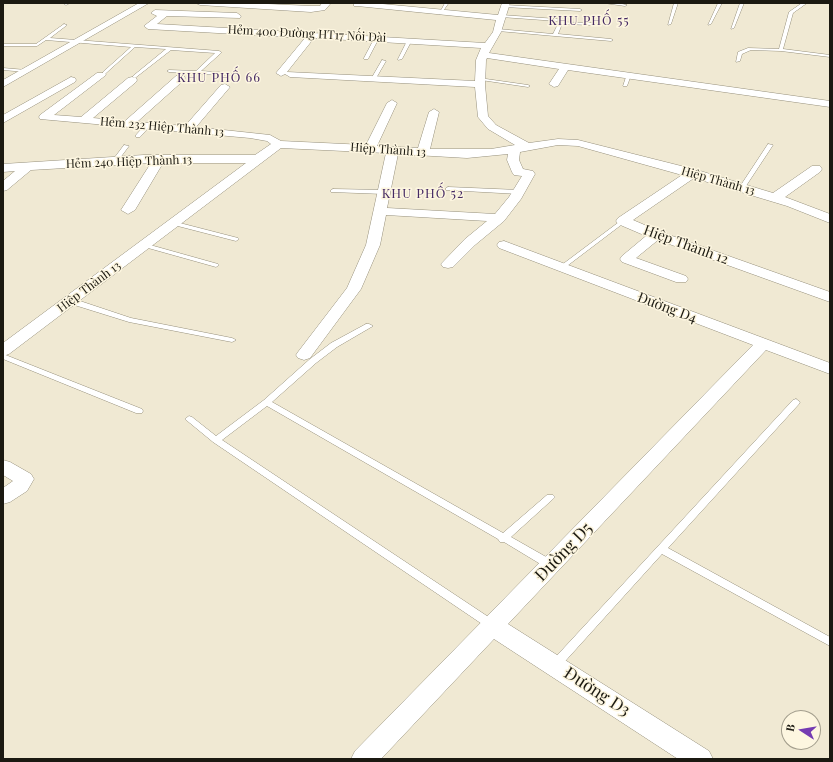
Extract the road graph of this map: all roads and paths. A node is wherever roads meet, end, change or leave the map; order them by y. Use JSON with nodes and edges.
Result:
{"nodes":[{"id":1,"x":145,"y":3,"type":"edge"},
{"id":2,"x":200,"y":3,"type":"edge"},
{"id":3,"x":327,"y":3,"type":"edge"},
{"id":4,"x":543,"y":3,"type":"edge"},
{"id":5,"x":606,"y":3,"type":"edge"},
{"id":6,"x":676,"y":3,"type":"edge"},
{"id":7,"x":720,"y":3,"type":"edge"},
{"id":8,"x":742,"y":3,"type":"edge"},
{"id":9,"x":805,"y":3,"type":"edge"},
{"id":10,"x":356,"y":4,"type":"edge"},
{"id":11,"x":446,"y":4,"type":"edge"},
{"id":12,"x":505,"y":4,"type":"edge"},
{"id":13,"x":625,"y":4,"type":"dead end"},
{"id":14,"x":569,"y":5,"type":"dead end"},
{"id":15,"x":580,"y":10,"type":"dead end"},
{"id":16,"x":131,"y":11,"type":"junction"},
{"id":17,"x":166,"y":13,"type":"junction"},
{"id":18,"x":375,"y":14,"type":"dead end"},
{"id":19,"x":243,"y":17,"type":"dead end"},
{"id":20,"x":502,"y":17,"type":"junction"},
{"id":21,"x":409,"y":18,"type":"dead end"},
{"id":22,"x":440,"y":19,"type":"junction"},
{"id":23,"x":557,"y":20,"type":"dead end"},
{"id":24,"x":592,"y":24,"type":"dead end"},
{"id":25,"x":669,"y":24,"type":"dead end"},
{"id":26,"x":709,"y":24,"type":"dead end"},
{"id":27,"x":65,"y":25,"type":"dead end"},
{"id":28,"x":732,"y":28,"type":"dead end"},
{"id":29,"x":198,"y":29,"type":"junction"},
{"id":30,"x":496,"y":29,"type":"junction"},
{"id":31,"x":312,"y":35,"type":"junction"},
{"id":32,"x":555,"y":35,"type":"junction"},
{"id":33,"x":189,"y":37,"type":"dead end"},
{"id":34,"x":377,"y":38,"type":"junction"},
{"id":35,"x":45,"y":39,"type":"junction"},
{"id":36,"x":410,"y":40,"type":"junction"},
{"id":37,"x":611,"y":40,"type":"dead end"},
{"id":38,"x":79,"y":41,"type":"junction"},
{"id":39,"x":3,"y":45,"type":"edge"},
{"id":40,"x":134,"y":46,"type":"junction"},
{"id":41,"x":169,"y":49,"type":"junction"},
{"id":42,"x":486,"y":50,"type":"junction"},
{"id":43,"x":781,"y":50,"type":"junction"},
{"id":44,"x":830,"y":56,"type":"edge"},
{"id":45,"x":366,"y":58,"type":"dead end"},
{"id":46,"x":400,"y":59,"type":"dead end"},
{"id":47,"x":384,"y":61,"type":"dead end"},
{"id":48,"x":738,"y":61,"type":"dead end"},
{"id":49,"x":566,"y":66,"type":"junction"},
{"id":50,"x":3,"y":69,"type":"edge"},
{"id":51,"x":590,"y":69,"type":"junction"},
{"id":52,"x":26,"y":71,"type":"junction"},
{"id":53,"x":169,"y":71,"type":"dead end"},
{"id":54,"x":196,"y":73,"type":"junction"},
{"id":55,"x":103,"y":74,"type":"joint"},
{"id":56,"x":230,"y":74,"type":"dead end"},
{"id":57,"x":629,"y":75,"type":"junction"},
{"id":58,"x":133,"y":78,"type":"joint"},
{"id":59,"x":180,"y":78,"type":"dead end"},
{"id":60,"x":374,"y":79,"type":"junction"},
{"id":61,"x":71,"y":80,"type":"dead end"},
{"id":62,"x":585,"y":80,"type":"dead end"},
{"id":63,"x":3,"y":84,"type":"edge"},
{"id":64,"x":554,"y":84,"type":"dead end"},
{"id":65,"x":481,"y":85,"type":"junction"},
{"id":66,"x":621,"y":85,"type":"joint"},
{"id":67,"x":528,"y":86,"type":"dead end"},
{"id":68,"x":225,"y":87,"type":"dead end"},
{"id":69,"x":637,"y":87,"type":"dead end"},
{"id":70,"x":384,"y":90,"type":"dead end"},
{"id":71,"x":392,"y":103,"type":"dead end"},
{"id":72,"x":830,"y":104,"type":"edge"},
{"id":73,"x":434,"y":112,"type":"dead end"},
{"id":74,"x":3,"y":120,"type":"edge"},
{"id":75,"x":83,"y":121,"type":"junction"},
{"id":76,"x":128,"y":124,"type":"junction"},
{"id":77,"x":147,"y":126,"type":"junction"},
{"id":78,"x":187,"y":130,"type":"junction"},
{"id":79,"x":138,"y":136,"type":"dead end"},
{"id":80,"x":278,"y":144,"type":"junction"},
{"id":81,"x":770,"y":145,"type":"dead end"},
{"id":82,"x":126,"y":146,"type":"dead end"},
{"id":83,"x":521,"y":148,"type":"junction"},
{"id":84,"x":370,"y":149,"type":"junction"},
{"id":85,"x":393,"y":150,"type":"junction"},
{"id":86,"x":423,"y":152,"type":"junction"},
{"id":87,"x":159,"y":159,"type":"junction"},
{"id":88,"x":256,"y":159,"type":"junction"},
{"id":89,"x":115,"y":161,"type":"junction"},
{"id":90,"x":27,"y":167,"type":"junction"},
{"id":91,"x":3,"y":168,"type":"edge"},
{"id":92,"x":816,"y":169,"type":"dead end"},
{"id":93,"x":693,"y":173,"type":"junction"},
{"id":94,"x":3,"y":187,"type":"edge"},
{"id":95,"x":742,"y":188,"type":"junction"},
{"id":96,"x":448,"y":189,"type":"dead end"},
{"id":97,"x":333,"y":191,"type":"dead end"},
{"id":98,"x":384,"y":192,"type":"junction"},
{"id":99,"x":519,"y":192,"type":"junction"},
{"id":100,"x":774,"y":198,"type":"junction"},
{"id":101,"x":128,"y":210,"type":"dead end"},
{"id":102,"x":380,"y":211,"type":"junction"},
{"id":103,"x":498,"y":218,"type":"junction"},
{"id":104,"x":830,"y":219,"type":"edge"},
{"id":105,"x":623,"y":221,"type":"junction"},
{"id":106,"x":172,"y":223,"type":"junction"},
{"id":107,"x":656,"y":235,"type":"junction"},
{"id":108,"x":236,"y":239,"type":"dead end"},
{"id":109,"x":143,"y":245,"type":"junction"},
{"id":110,"x":504,"y":245,"type":"dead end"},
{"id":111,"x":448,"y":264,"type":"dead end"},
{"id":112,"x":216,"y":265,"type":"dead end"},
{"id":113,"x":561,"y":268,"type":"junction"},
{"id":114,"x":681,"y":279,"type":"dead end"},
{"id":115,"x":830,"y":297,"type":"edge"},
{"id":116,"x":71,"y":301,"type":"junction"},
{"id":117,"x":370,"y":326,"type":"dead end"},
{"id":118,"x":232,"y":340,"type":"dead end"},
{"id":119,"x":764,"y":344,"type":"junction"},
{"id":120,"x":3,"y":351,"type":"edge"},
{"id":121,"x":304,"y":355,"type":"dead end"},
{"id":122,"x":3,"y":356,"type":"edge"},
{"id":123,"x":830,"y":369,"type":"edge"},
{"id":124,"x":267,"y":402,"type":"junction"},
{"id":125,"x":796,"y":402,"type":"dead end"},
{"id":126,"x":139,"y":411,"type":"dead end"},
{"id":127,"x":189,"y":419,"type":"dead end"},
{"id":128,"x":216,"y":440,"type":"junction"},
{"id":129,"x":3,"y":466,"type":"edge"},
{"id":130,"x":550,"y":497,"type":"dead end"},
{"id":131,"x":3,"y":498,"type":"edge"},
{"id":132,"x":504,"y":539,"type":"junction"},
{"id":133,"x":661,"y":549,"type":"junction"},
{"id":134,"x":551,"y":565,"type":"junction"},
{"id":135,"x":493,"y":626,"type":"junction"},
{"id":136,"x":830,"y":642,"type":"edge"},
{"id":137,"x":555,"y":666,"type":"junction"},
{"id":138,"x":364,"y":759,"type":"edge"},
{"id":139,"x":700,"y":759,"type":"edge"}],
"edges":[{"from":1,"to":16,"type":"street"},
{"from":2,"to":3,"type":"street"},
{"from":4,"to":14,"type":"lane"},
{"from":5,"to":13,"type":"lane"},
{"from":6,"to":25,"type":"lane"},
{"from":7,"to":26,"type":"lane"},
{"from":8,"to":28,"type":"lane"},
{"from":9,"to":43,"type":"lane"},
{"from":10,"to":22,"type":"street"},
{"from":11,"to":22,"type":"lane"},
{"from":12,"to":15,"type":"lane"},
{"from":12,"to":20,"type":"street"},
{"from":16,"to":17,"type":"street"},
{"from":16,"to":38,"type":"street"},
{"from":17,"to":19,"type":"street"},
{"from":17,"to":29,"type":"street","name":"Hẻm 400 Đường HT17 Nối Dài"},
{"from":18,"to":21,"type":"street"},
{"from":20,"to":22,"type":"street"},
{"from":20,"to":23,"type":"lane"},
{"from":20,"to":30,"type":"street"},
{"from":24,"to":32,"type":"lane"},
{"from":27,"to":35,"type":"lane"},
{"from":29,"to":31,"type":"street","name":"Hẻm 400 Đường HT17 Nối Dài"},
{"from":29,"to":33,"type":"street"},
{"from":30,"to":32,"type":"lane"},
{"from":30,"to":42,"type":"street"},
{"from":31,"to":34,"type":"street","name":"Hẻm 400 Đường HT17 Nối Dài"},
{"from":31,"to":60,"type":"street"},
{"from":32,"to":37,"type":"lane"},
{"from":34,"to":36,"type":"street","name":"Hẻm 400 Đường HT17 Nối Dài"},
{"from":34,"to":45,"type":"lane"},
{"from":35,"to":38,"type":"lane"},
{"from":35,"to":39,"type":"lane"},
{"from":36,"to":42,"type":"street","name":"Hẻm 400 Đường HT17 Nối Dài"},
{"from":36,"to":46,"type":"lane"},
{"from":38,"to":40,"type":"lane"},
{"from":38,"to":52,"type":"street"},
{"from":40,"to":41,"type":"lane"},
{"from":40,"to":55,"type":"lane"},
{"from":41,"to":54,"type":"lane"},
{"from":41,"to":58,"type":"lane"},
{"from":42,"to":49,"type":"street","name":"Hẻm 400 Đường HT17 Nối Dài"},
{"from":42,"to":65,"type":"street"},
{"from":43,"to":44,"type":"lane"},
{"from":43,"to":48,"type":"lane"},
{"from":47,"to":60,"type":"lane"},
{"from":49,"to":51,"type":"street","name":"Hẻm 400 Đường HT17 Nối Dài"},
{"from":49,"to":64,"type":"street"},
{"from":50,"to":52,"type":"lane"},
{"from":51,"to":57,"type":"street","name":"Hẻm 400 Đường HT17 Nối Dài"},
{"from":51,"to":62,"type":"street"},
{"from":52,"to":63,"type":"street"},
{"from":53,"to":54,"type":"lane"},
{"from":54,"to":56,"type":"lane"},
{"from":55,"to":75,"type":"street","name":"Hẻm 232 Hiệp Thành 13"},
{"from":57,"to":66,"type":"lane"},
{"from":57,"to":72,"type":"street","name":"Hẻm 400 Đường HT17 Nối Dài"},
{"from":58,"to":75,"type":"street"},
{"from":59,"to":76,"type":"street"},
{"from":60,"to":65,"type":"street"},
{"from":61,"to":74,"type":"street"},
{"from":65,"to":67,"type":"lane"},
{"from":65,"to":70,"type":"street"},
{"from":65,"to":83,"type":"street"},
{"from":66,"to":69,"type":"street"},
{"from":68,"to":78,"type":"street"},
{"from":71,"to":84,"type":"street"},
{"from":73,"to":86,"type":"street"},
{"from":75,"to":76,"type":"street","name":"Hẻm 232 Hiệp Thành 13"},
{"from":76,"to":77,"type":"street","name":"Hẻm 232 Hiệp Thành 13"},
{"from":77,"to":78,"type":"street","name":"Hẻm 232 Hiệp Thành 13"},
{"from":77,"to":79,"type":"lane"},
{"from":78,"to":80,"type":"street","name":"Hẻm 232 Hiệp Thành 13"},
{"from":80,"to":84,"type":"street","name":"Hiệp Thành 13"},
{"from":80,"to":88,"type":"street","name":"Hiệp Thành 13"},
{"from":81,"to":95,"type":"lane"},
{"from":82,"to":89,"type":"lane"},
{"from":83,"to":86,"type":"street","name":"Hiệp Thành 13"},
{"from":83,"to":93,"type":"street","name":"Hiệp Thành 13"},
{"from":83,"to":99,"type":"street"},
{"from":84,"to":85,"type":"street","name":"Hiệp Thành 13"},
{"from":85,"to":86,"type":"street","name":"Hiệp Thành 13"},
{"from":85,"to":98,"type":"street"},
{"from":87,"to":88,"type":"street","name":"Hẻm 240 Hiệp Thành 13"},
{"from":87,"to":89,"type":"street","name":"Hẻm 240 Hiệp Thành 13"},
{"from":87,"to":101,"type":"street"},
{"from":88,"to":106,"type":"street","name":"Hiệp Thành 13"},
{"from":89,"to":90,"type":"street","name":"Hẻm 240 Hiệp Thành 13"},
{"from":90,"to":91,"type":"street","name":"Hẻm 240 Hiệp Thành 13"},
{"from":90,"to":94,"type":"street"},
{"from":92,"to":100,"type":"street"},
{"from":93,"to":95,"type":"street","name":"Hiệp Thành 13"},
{"from":93,"to":105,"type":"street","name":"Hiệp Thành 12"},
{"from":95,"to":100,"type":"street","name":"Hiệp Thành 13"},
{"from":96,"to":99,"type":"lane"},
{"from":97,"to":98,"type":"lane"},
{"from":98,"to":102,"type":"street"},
{"from":99,"to":103,"type":"street"},
{"from":100,"to":104,"type":"street","name":"Hiệp Thành 13"},
{"from":102,"to":103,"type":"street"},
{"from":102,"to":121,"type":"street"},
{"from":103,"to":111,"type":"street"},
{"from":105,"to":107,"type":"street","name":"Hiệp Thành 12"},
{"from":105,"to":113,"type":"lane"},
{"from":106,"to":108,"type":"lane"},
{"from":106,"to":109,"type":"street","name":"Hiệp Thành 13"},
{"from":107,"to":114,"type":"street"},
{"from":107,"to":115,"type":"street","name":"Hiệp Thành 12"},
{"from":109,"to":112,"type":"lane"},
{"from":109,"to":116,"type":"street","name":"Hiệp Thành 13"},
{"from":110,"to":113,"type":"street","name":"Đường D4"},
{"from":113,"to":119,"type":"street","name":"Đường D4"},
{"from":116,"to":118,"type":"lane"},
{"from":116,"to":120,"type":"street","name":"Hiệp Thành 13"},
{"from":117,"to":124,"type":"lane"},
{"from":119,"to":123,"type":"street","name":"Đường D4"},
{"from":119,"to":134,"type":"street","name":"Đường D5"},
{"from":122,"to":126,"type":"lane"},
{"from":124,"to":128,"type":"lane"},
{"from":124,"to":132,"type":"lane"},
{"from":125,"to":133,"type":"lane"},
{"from":127,"to":128,"type":"lane"},
{"from":128,"to":135,"type":"lane"},
{"from":129,"to":131,"type":"street"},
{"from":130,"to":132,"type":"lane"},
{"from":132,"to":134,"type":"lane"},
{"from":133,"to":136,"type":"lane"},
{"from":133,"to":137,"type":"lane"},
{"from":134,"to":135,"type":"street","name":"Đường D5"},
{"from":135,"to":137,"type":"street","name":"Đường D3"},
{"from":135,"to":138,"type":"street","name":"Đường D5"},
{"from":137,"to":139,"type":"street","name":"Đường D3"}]}
